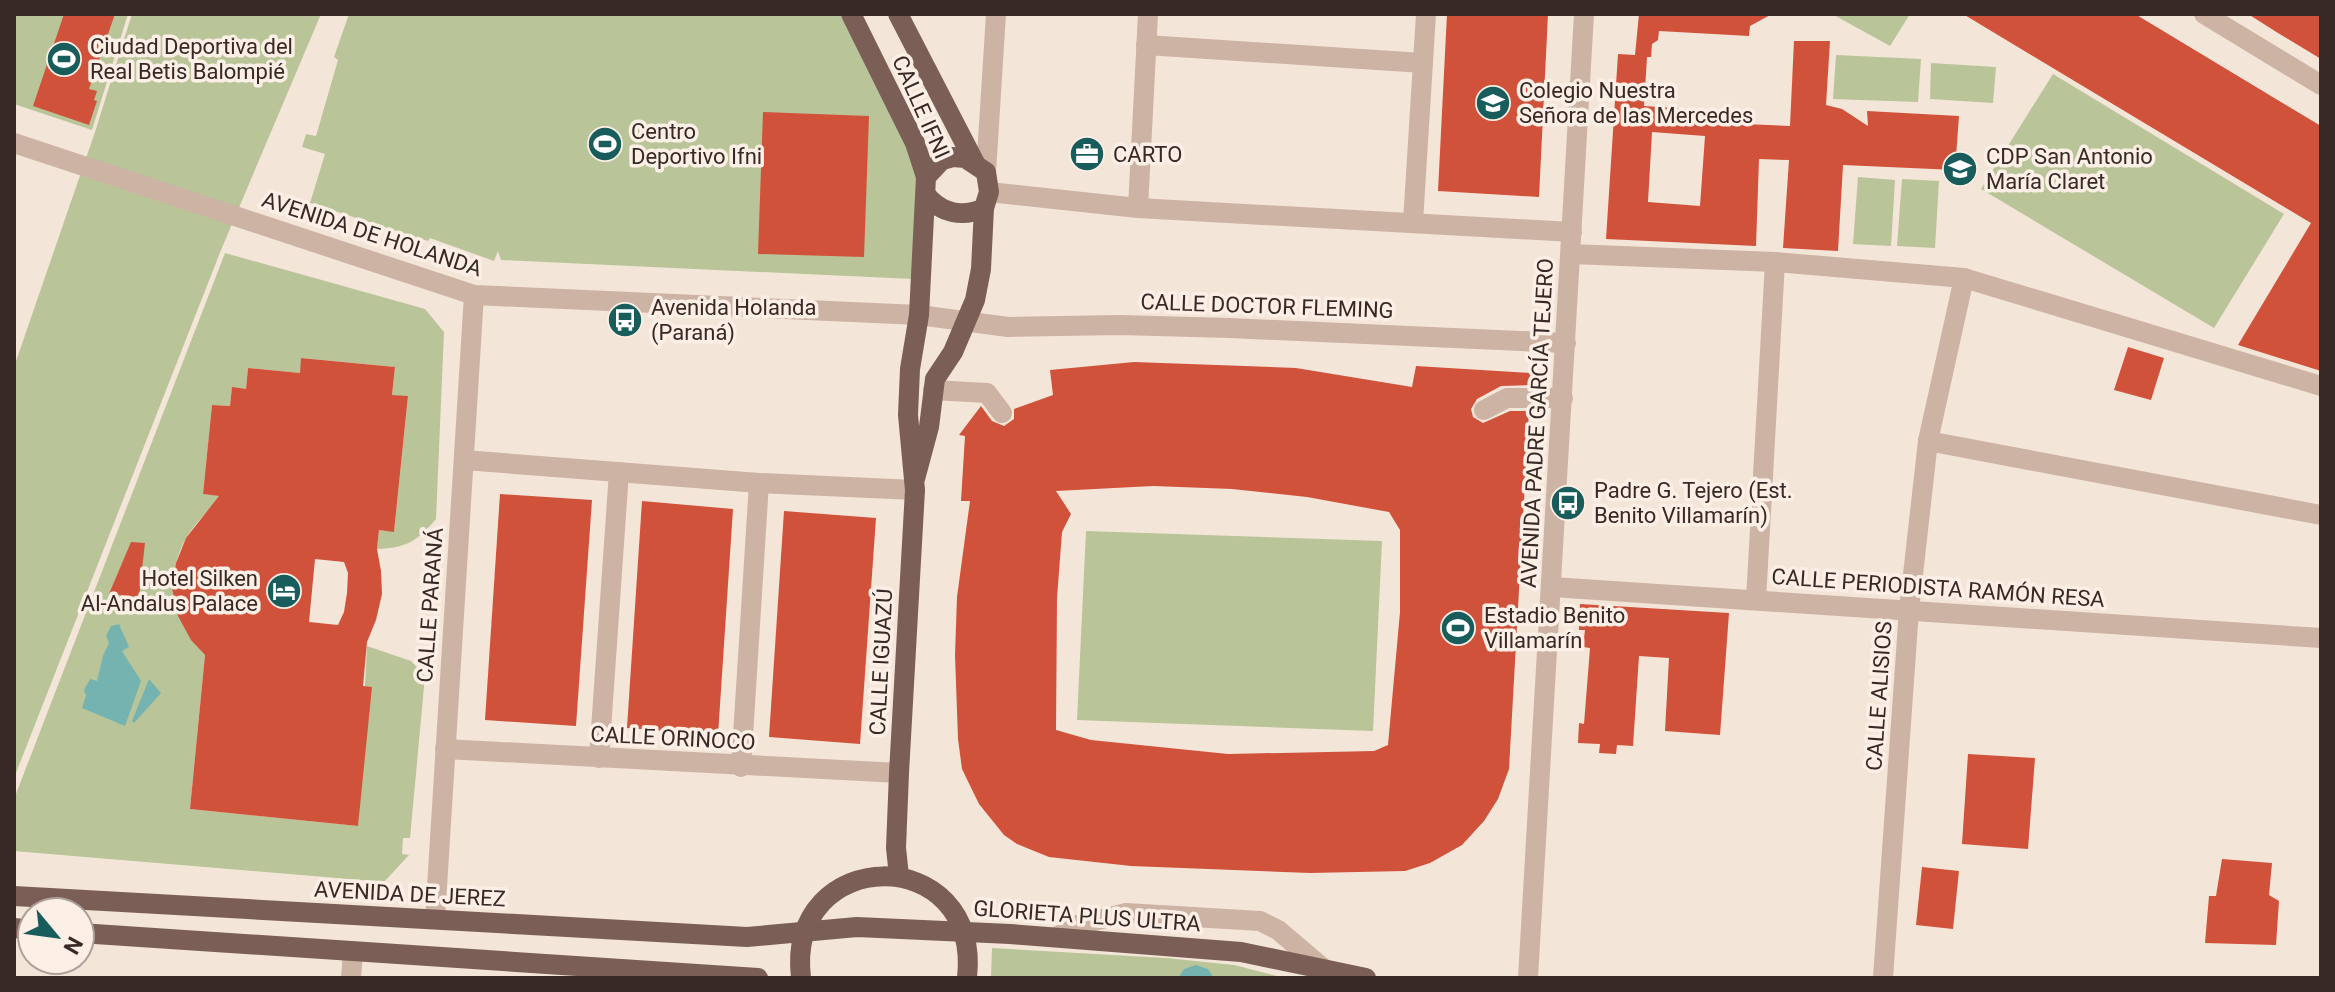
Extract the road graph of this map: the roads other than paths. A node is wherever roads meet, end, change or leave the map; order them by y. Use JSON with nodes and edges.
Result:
{"nodes":[{"id":1,"x":851,"y":14,"type":"edge"},
{"id":2,"x":898,"y":14,"type":"edge"},
{"id":3,"x":996,"y":14,"type":"edge"},
{"id":4,"x":1148,"y":14,"type":"edge"},
{"id":5,"x":1426,"y":14,"type":"edge"},
{"id":6,"x":1584,"y":14,"type":"edge"},
{"id":7,"x":2204,"y":14,"type":"edge"},
{"id":8,"x":1146,"y":45,"type":"junction"},
{"id":9,"x":1423,"y":63,"type":"junction"},
{"id":10,"x":2321,"y":85,"type":"edge"},
{"id":11,"x":14,"y":143,"type":"edge"},
{"id":12,"x":983,"y":184,"type":"junction"},
{"id":13,"x":926,"y":186,"type":"junction"},
{"id":14,"x":1138,"y":208,"type":"junction"},
{"id":15,"x":1413,"y":222,"type":"junction"},
{"id":16,"x":1572,"y":232,"type":"junction"},
{"id":17,"x":1571,"y":254,"type":"junction"},
{"id":18,"x":1775,"y":262,"type":"junction"},
{"id":19,"x":1964,"y":278,"type":"junction"},
{"id":20,"x":474,"y":295,"type":"junction"},
{"id":21,"x":919,"y":315,"type":"junction"},
{"id":22,"x":966,"y":322,"type":"junction"},
{"id":23,"x":1566,"y":343,"type":"junction"},
{"id":24,"x":2321,"y":386,"type":"edge"},
{"id":25,"x":933,"y":390,"type":"junction"},
{"id":26,"x":1563,"y":398,"type":"junction"},
{"id":27,"x":1484,"y":410,"type":"dead end"},
{"id":28,"x":1002,"y":413,"type":"dead end"},
{"id":29,"x":1928,"y":441,"type":"junction"},
{"id":30,"x":464,"y":460,"type":"junction"},
{"id":31,"x":619,"y":472,"type":"junction"},
{"id":32,"x":759,"y":483,"type":"junction"},
{"id":33,"x":915,"y":485,"type":"junction"},
{"id":34,"x":2321,"y":515,"type":"edge"},
{"id":35,"x":1552,"y":587,"type":"junction"},
{"id":36,"x":1756,"y":600,"type":"junction"},
{"id":37,"x":1909,"y":610,"type":"junction"},
{"id":38,"x":2321,"y":638,"type":"edge"},
{"id":39,"x":445,"y":749,"type":"junction"},
{"id":40,"x":599,"y":758,"type":"junction"},
{"id":41,"x":741,"y":767,"type":"junction"},
{"id":42,"x":899,"y":773,"type":"junction"},
{"id":43,"x":896,"y":848,"type":"junction"},
{"id":44,"x":874,"y":875,"type":"junction"},
{"id":45,"x":899,"y":876,"type":"junction"},
{"id":46,"x":14,"y":896,"type":"edge"},
{"id":47,"x":435,"y":919,"type":"junction"},
{"id":48,"x":965,"y":932,"type":"junction"},
{"id":49,"x":803,"y":933,"type":"junction"},
{"id":50,"x":96,"y":934,"type":"edge"},
{"id":51,"x":1056,"y":937,"type":"junction"},
{"id":52,"x":353,"y":952,"type":"junction"},
{"id":53,"x":1324,"y":969,"type":"junction"},
{"id":54,"x":351,"y":978,"type":"edge"},
{"id":55,"x":758,"y":978,"type":"edge"},
{"id":56,"x":801,"y":978,"type":"edge"},
{"id":57,"x":967,"y":978,"type":"edge"},
{"id":58,"x":1366,"y":978,"type":"edge"},
{"id":59,"x":1528,"y":978,"type":"edge"},
{"id":60,"x":1883,"y":978,"type":"edge"}],
"edges":[{"from":1,"to":13,"type":"main road","name":"CALLE IFNI"},
{"from":2,"to":12,"type":"main road","name":"CALLE IFNI"},
{"from":3,"to":12,"type":"street"},
{"from":4,"to":8,"type":"street"},
{"from":5,"to":9,"type":"street"},
{"from":6,"to":16,"type":"street","name":"AVENIDA PADRE GARCÍA TEJERO"},
{"from":7,"to":10,"type":"street"},
{"from":8,"to":9,"type":"street"},
{"from":8,"to":14,"type":"street"},
{"from":9,"to":15,"type":"street"},
{"from":11,"to":20,"type":"street","name":"AVENIDA DE HOLANDA"},
{"from":12,"to":13,"type":"main road"},
{"from":12,"to":13,"type":"main road"},
{"from":12,"to":14,"type":"street"},
{"from":12,"to":22,"type":"main road","name":"CALLE IGUAZÚ"},
{"from":13,"to":21,"type":"main road","name":"CALLE IGUAZÚ"},
{"from":14,"to":15,"type":"street"},
{"from":15,"to":16,"type":"street"},
{"from":16,"to":17,"type":"street","name":"AVENIDA PADRE GARCÍA TEJERO"},
{"from":17,"to":18,"type":"street"},
{"from":17,"to":23,"type":"street","name":"AVENIDA PADRE GARCÍA TEJERO"},
{"from":18,"to":19,"type":"street"},
{"from":18,"to":36,"type":"street"},
{"from":19,"to":24,"type":"street"},
{"from":19,"to":29,"type":"street","name":"CALLE ALISIOS"},
{"from":20,"to":21,"type":"street","name":"AVENIDA DE HOLANDA"},
{"from":20,"to":30,"type":"street","name":"CALLE PARANÁ"},
{"from":21,"to":22,"type":"street","name":"AVENIDA DE HOLANDA"},
{"from":21,"to":33,"type":"main road","name":"CALLE IGUAZÚ"},
{"from":22,"to":23,"type":"street","name":"CALLE DOCTOR FLEMING"},
{"from":22,"to":25,"type":"main road","name":"CALLE IGUAZÚ"},
{"from":23,"to":26,"type":"street","name":"AVENIDA PADRE GARCÍA TEJERO"},
{"from":25,"to":28,"type":"street"},
{"from":25,"to":33,"type":"main road","name":"CALLE IGUAZÚ"},
{"from":26,"to":27,"type":"street"},
{"from":26,"to":35,"type":"street","name":"AVENIDA PADRE GARCÍA TEJERO"},
{"from":29,"to":34,"type":"street"},
{"from":29,"to":37,"type":"street","name":"CALLE ALISIOS"},
{"from":30,"to":31,"type":"street"},
{"from":30,"to":39,"type":"street","name":"CALLE PARANÁ"},
{"from":31,"to":32,"type":"street"},
{"from":31,"to":40,"type":"street"},
{"from":32,"to":33,"type":"street"},
{"from":32,"to":41,"type":"street"},
{"from":33,"to":42,"type":"main road","name":"CALLE IGUAZÚ"},
{"from":35,"to":36,"type":"street","name":"CALLE PERIODISTA RAMÓN RESA"},
{"from":35,"to":59,"type":"street","name":"AVENIDA PADRE GARCÍA TEJERO"},
{"from":36,"to":37,"type":"street","name":"CALLE PERIODISTA RAMÓN RESA"},
{"from":37,"to":38,"type":"street","name":"CALLE PERIODISTA RAMÓN RESA"},
{"from":37,"to":60,"type":"street","name":"CALLE ALISIOS"},
{"from":39,"to":40,"type":"street","name":"CALLE ORINOCO"},
{"from":39,"to":47,"type":"street","name":"CALLE PARANÁ"},
{"from":40,"to":41,"type":"street","name":"CALLE ORINOCO"},
{"from":41,"to":42,"type":"street","name":"CALLE ORINOCO"},
{"from":42,"to":43,"type":"main road","name":"CALLE IGUAZÚ"},
{"from":43,"to":44,"type":"main road"},
{"from":43,"to":45,"type":"main road","name":"CALLE IGUAZÚ"},
{"from":44,"to":45,"type":"main road"},
{"from":44,"to":49,"type":"main road"},
{"from":45,"to":48,"type":"main road"},
{"from":46,"to":47,"type":"main road","name":"AVENIDA DE JEREZ"},
{"from":47,"to":49,"type":"main road","name":"AVENIDA DE JEREZ"},
{"from":48,"to":49,"type":"main road","name":"GLORIETA PLUS ULTRA"},
{"from":48,"to":51,"type":"main road","name":"GLORIETA PLUS ULTRA"},
{"from":48,"to":57,"type":"main road"},
{"from":49,"to":56,"type":"main road"},
{"from":50,"to":52,"type":"main road"},
{"from":51,"to":53,"type":"main road","name":"GLORIETA PLUS ULTRA"},
{"from":51,"to":53,"type":"street"},
{"from":52,"to":54,"type":"street"},
{"from":52,"to":55,"type":"main road"},
{"from":53,"to":58,"type":"main road","name":"GLORIETA PLUS ULTRA"}]}
